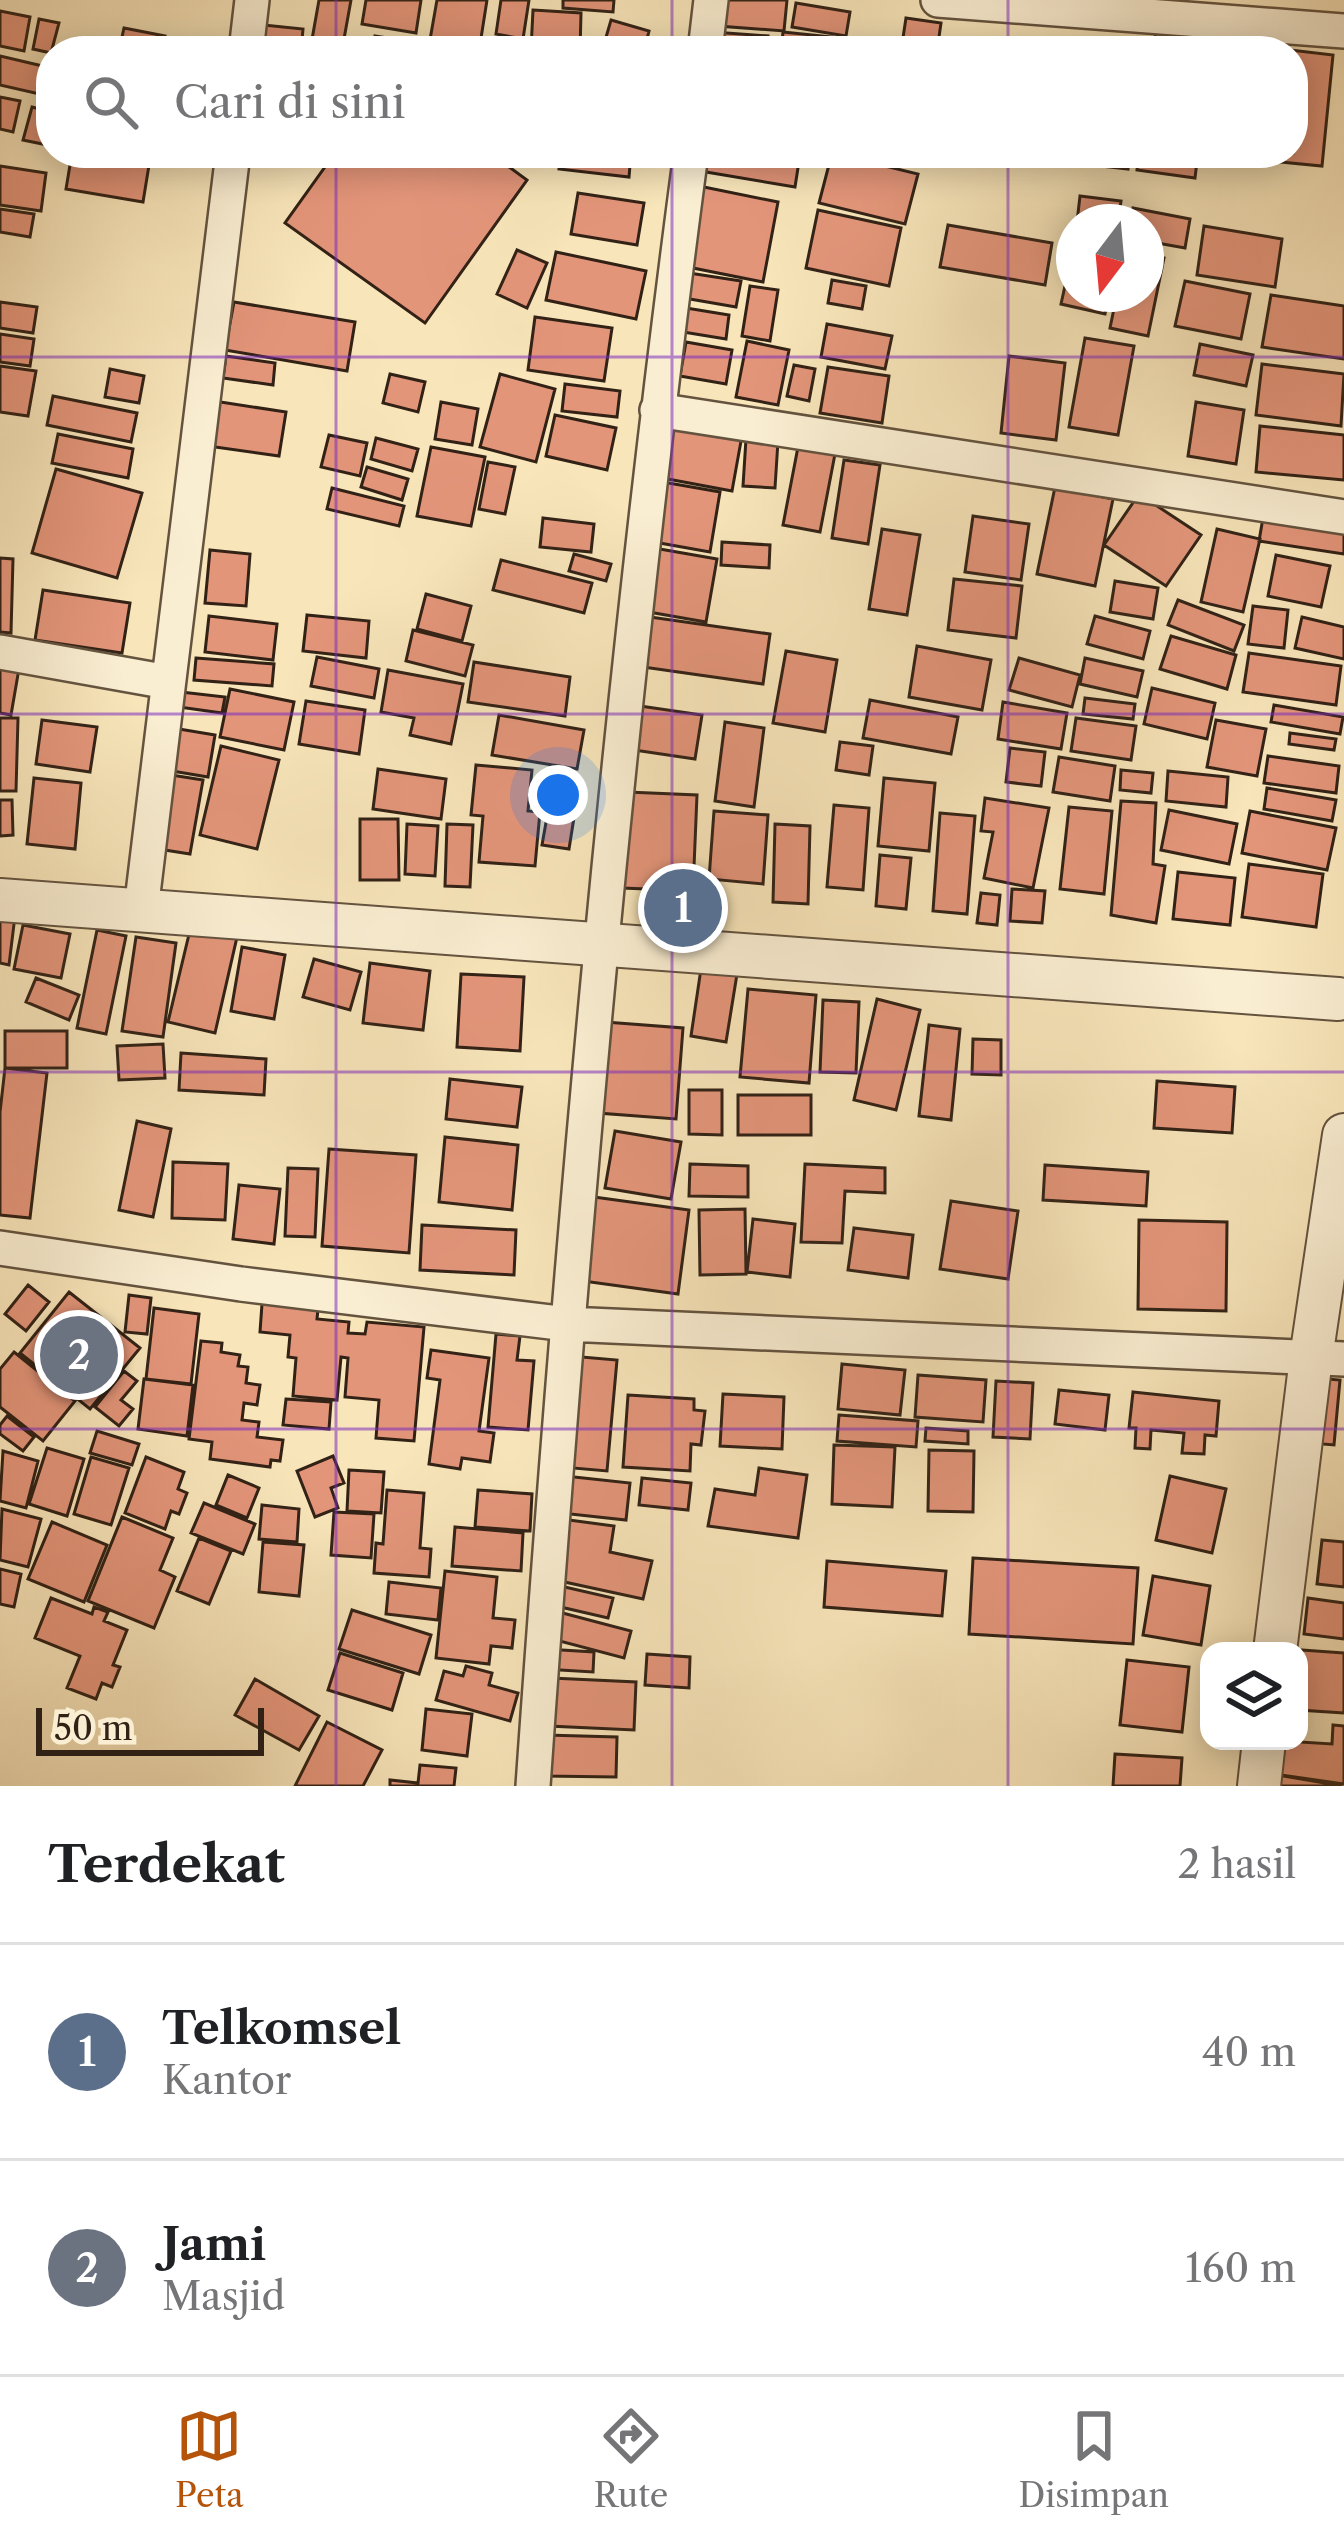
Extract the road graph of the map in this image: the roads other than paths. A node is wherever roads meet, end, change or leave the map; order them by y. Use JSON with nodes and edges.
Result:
{"nodes":[{"id":1,"x":252,"y":0,"type":"edge"},
{"id":2,"x":711,"y":0,"type":"edge"},
{"id":3,"x":938,"y":0,"type":"edge"},
{"id":4,"x":1344,"y":31,"type":"edge"},
{"id":5,"x":248,"y":36,"type":"edge"},
{"id":6,"x":707,"y":36,"type":"edge"},
{"id":7,"x":231,"y":168,"type":"edge"},
{"id":8,"x":689,"y":168,"type":"edge"},
{"id":9,"x":657,"y":410,"type":"junction"},
{"id":10,"x":1344,"y":517,"type":"edge"},
{"id":11,"x":0,"y":652,"type":"edge"},
{"id":12,"x":168,"y":682,"type":"junction"},
{"id":13,"x":0,"y":900,"type":"edge"},
{"id":14,"x":141,"y":910,"type":"junction"},
{"id":15,"x":604,"y":944,"type":"junction"},
{"id":16,"x":1342,"y":1000,"type":"edge"},
{"id":17,"x":1344,"y":1135,"type":"edge"},
{"id":18,"x":0,"y":1248,"type":"edge"},
{"id":19,"x":567,"y":1324,"type":"junction"},
{"id":20,"x":1327,"y":1359,"type":"edge"},
{"id":21,"x":1277,"y":1642,"type":"edge"},
{"id":22,"x":1263,"y":1750,"type":"edge"},
{"id":23,"x":533,"y":1786,"type":"edge"},
{"id":24,"x":1259,"y":1786,"type":"edge"}],
"edges":[{"from":1,"to":5,"type":"street"},
{"from":2,"to":6,"type":"street"},
{"from":3,"to":4,"type":"street"},
{"from":7,"to":12,"type":"street"},
{"from":8,"to":9,"type":"street"},
{"from":9,"to":10,"type":"street"},
{"from":9,"to":15,"type":"street"},
{"from":11,"to":12,"type":"street"},
{"from":12,"to":14,"type":"street"},
{"from":13,"to":14,"type":"street"},
{"from":14,"to":15,"type":"street"},
{"from":15,"to":16,"type":"street"},
{"from":15,"to":19,"type":"street"},
{"from":17,"to":20,"type":"street"},
{"from":18,"to":19,"type":"street"},
{"from":19,"to":20,"type":"street"},
{"from":19,"to":23,"type":"street"},
{"from":20,"to":21,"type":"street"},
{"from":22,"to":24,"type":"street"}]}
